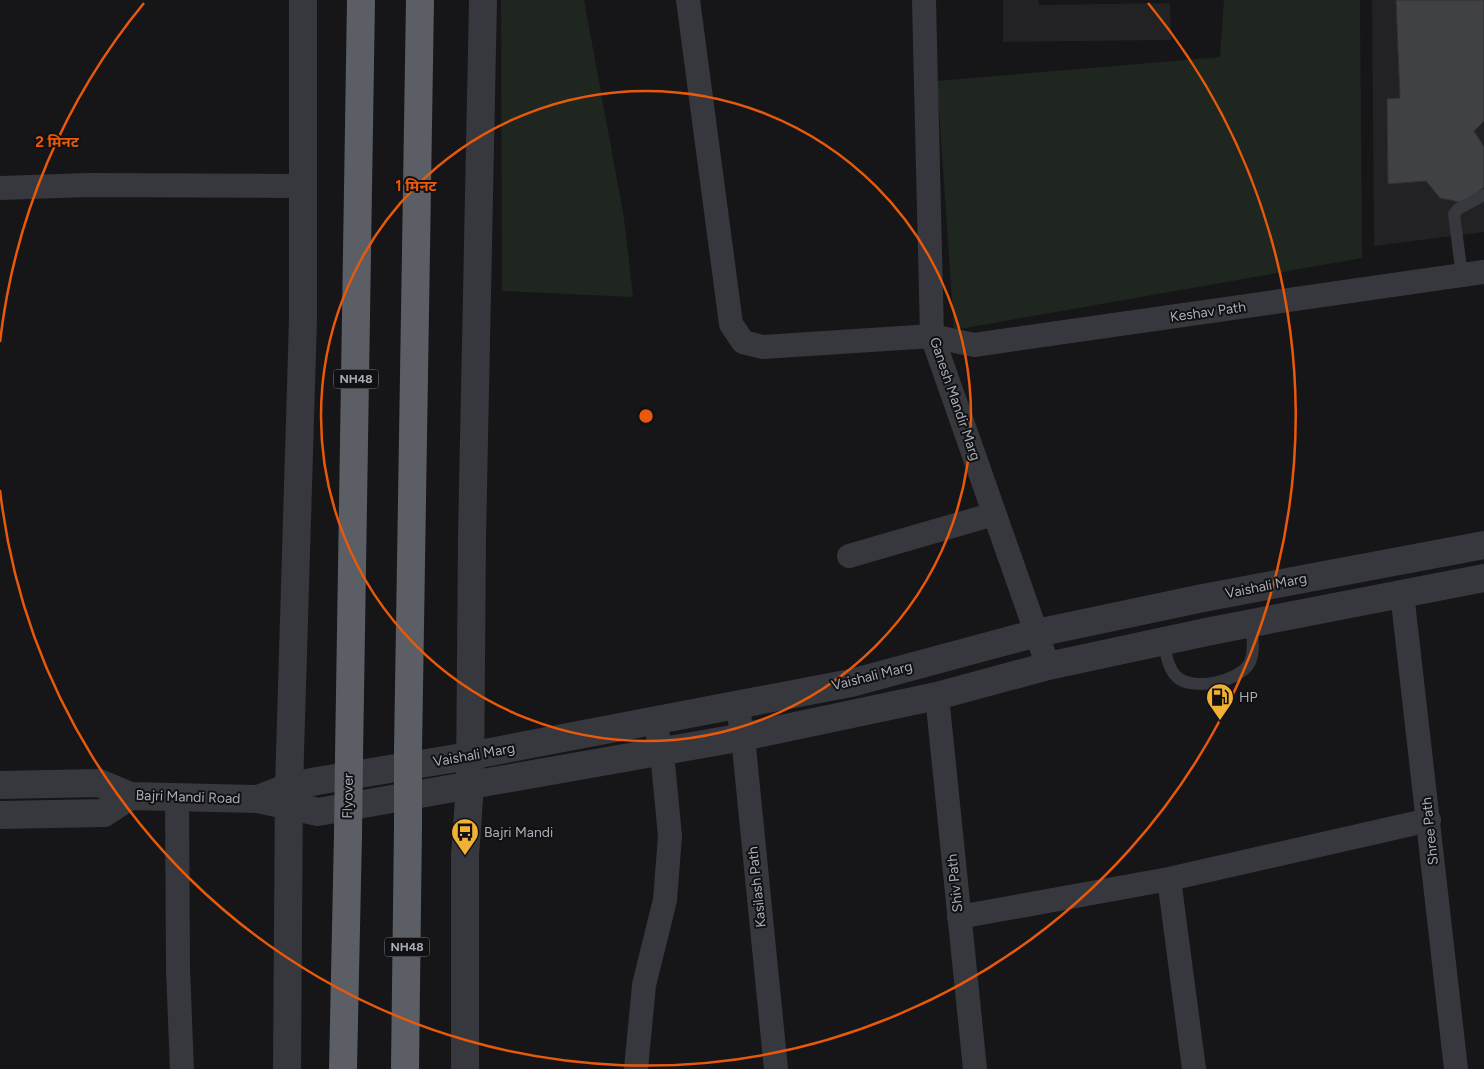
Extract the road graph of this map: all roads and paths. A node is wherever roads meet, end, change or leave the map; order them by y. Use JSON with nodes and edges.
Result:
{"nodes":[{"id":1,"x":303,"y":0,"type":"edge"},
{"id":2,"x":361,"y":0,"type":"edge"},
{"id":3,"x":420,"y":0,"type":"edge"},
{"id":4,"x":483,"y":0,"type":"edge"},
{"id":5,"x":688,"y":0,"type":"edge"},
{"id":6,"x":924,"y":0,"type":"edge"},
{"id":7,"x":303,"y":186,"type":"junction"},
{"id":8,"x":0,"y":188,"type":"edge"},
{"id":9,"x":1484,"y":195,"type":"edge"},
{"id":10,"x":1473,"y":274,"type":"edge"},
{"id":11,"x":932,"y":336,"type":"junction"},
{"id":12,"x":994,"y":514,"type":"junction"},
{"id":13,"x":1484,"y":545,"type":"edge"},
{"id":14,"x":849,"y":556,"type":"dead end"},
{"id":15,"x":1484,"y":578,"type":"edge"},
{"id":16,"x":1402,"y":593,"type":"junction"},
{"id":17,"x":1203,"y":598,"type":"junction"},
{"id":18,"x":1252,"y":622,"type":"junction"},
{"id":19,"x":1211,"y":631,"type":"junction"},
{"id":20,"x":1037,"y":633,"type":"junction"},
{"id":21,"x":1163,"y":641,"type":"junction"},
{"id":22,"x":1048,"y":666,"type":"junction"},
{"id":23,"x":937,"y":696,"type":"junction"},
{"id":24,"x":737,"y":705,"type":"junction"},
{"id":25,"x":654,"y":720,"type":"junction"},
{"id":26,"x":742,"y":737,"type":"junction"},
{"id":27,"x":662,"y":753,"type":"junction"},
{"id":28,"x":469,"y":756,"type":"junction"},
{"id":29,"x":0,"y":785,"type":"edge"},
{"id":30,"x":470,"y":785,"type":"junction"},
{"id":31,"x":130,"y":796,"type":"junction"},
{"id":32,"x":289,"y":797,"type":"junction"},
{"id":33,"x":177,"y":798,"type":"junction"},
{"id":34,"x":258,"y":799,"type":"joint"},
{"id":35,"x":0,"y":815,"type":"edge"},
{"id":36,"x":1429,"y":820,"type":"junction"},
{"id":37,"x":1169,"y":879,"type":"junction"},
{"id":38,"x":959,"y":917,"type":"junction"},
{"id":39,"x":182,"y":1069,"type":"edge"},
{"id":40,"x":287,"y":1069,"type":"edge"},
{"id":41,"x":343,"y":1069,"type":"edge"},
{"id":42,"x":405,"y":1069,"type":"edge"},
{"id":43,"x":464,"y":1069,"type":"edge"},
{"id":44,"x":636,"y":1069,"type":"edge"},
{"id":45,"x":776,"y":1069,"type":"edge"},
{"id":46,"x":975,"y":1069,"type":"edge"},
{"id":47,"x":1194,"y":1069,"type":"edge"},
{"id":48,"x":1456,"y":1069,"type":"edge"}],
"edges":[{"from":1,"to":7,"type":"street"},
{"from":2,"to":41,"type":"highway","name":"Flyover","number":"NH48","bridge":true},
{"from":3,"to":42,"type":"highway","number":"NH48","bridge":true},
{"from":4,"to":28,"type":"street"},
{"from":5,"to":11,"type":"street","name":"Keshav Path"},
{"from":6,"to":11,"type":"street","name":"Ganesh Mandir Marg"},
{"from":7,"to":8,"type":"street"},
{"from":7,"to":32,"type":"street"},
{"from":9,"to":10,"type":"lane"},
{"from":10,"to":11,"type":"street","name":"Keshav Path"},
{"from":11,"to":12,"type":"street","name":"Ganesh Mandir Marg"},
{"from":12,"to":14,"type":"street"},
{"from":12,"to":20,"type":"street","name":"Ganesh Mandir Marg"},
{"from":13,"to":17,"type":"street","name":"Vaishali Marg"},
{"from":15,"to":16,"type":"street"},
{"from":16,"to":18,"type":"street"},
{"from":16,"to":36,"type":"street","name":"Shree Path"},
{"from":17,"to":19,"type":"street"},
{"from":17,"to":20,"type":"street","name":"Vaishali Marg"},
{"from":18,"to":19,"type":"street"},
{"from":18,"to":21,"type":"lane"},
{"from":19,"to":21,"type":"street"},
{"from":20,"to":22,"type":"street","name":"Ganesh Mandir Marg"},
{"from":20,"to":24,"type":"street","name":"Vaishali Marg"},
{"from":21,"to":22,"type":"street"},
{"from":22,"to":23,"type":"street"},
{"from":23,"to":26,"type":"street"},
{"from":23,"to":38,"type":"street","name":"Shiv Path"},
{"from":24,"to":25,"type":"street","name":"Vaishali Marg"},
{"from":24,"to":26,"type":"street","name":"Kasilash Path"},
{"from":25,"to":27,"type":"street"},
{"from":25,"to":28,"type":"street","name":"Vaishali Marg"},
{"from":26,"to":27,"type":"street"},
{"from":26,"to":45,"type":"street","name":"Kasilash Path"},
{"from":27,"to":30,"type":"street"},
{"from":27,"to":44,"type":"street"},
{"from":28,"to":30,"type":"street"},
{"from":28,"to":32,"type":"street","name":"Vaishali Marg"},
{"from":29,"to":31,"type":"street","name":"Bajri Mandi Road"},
{"from":30,"to":32,"type":"street"},
{"from":30,"to":43,"type":"street"},
{"from":31,"to":33,"type":"street","name":"Bajri Mandi Road"},
{"from":31,"to":35,"type":"street"},
{"from":32,"to":34,"type":"street","name":"Vaishali Marg"},
{"from":32,"to":40,"type":"street"},
{"from":33,"to":34,"type":"street","name":"Bajri Mandi Road"},
{"from":33,"to":39,"type":"street"},
{"from":36,"to":37,"type":"street"},
{"from":36,"to":48,"type":"street","name":"Shree Path"},
{"from":37,"to":38,"type":"street"},
{"from":37,"to":47,"type":"street"},
{"from":38,"to":46,"type":"street","name":"Shiv Path"}]}
